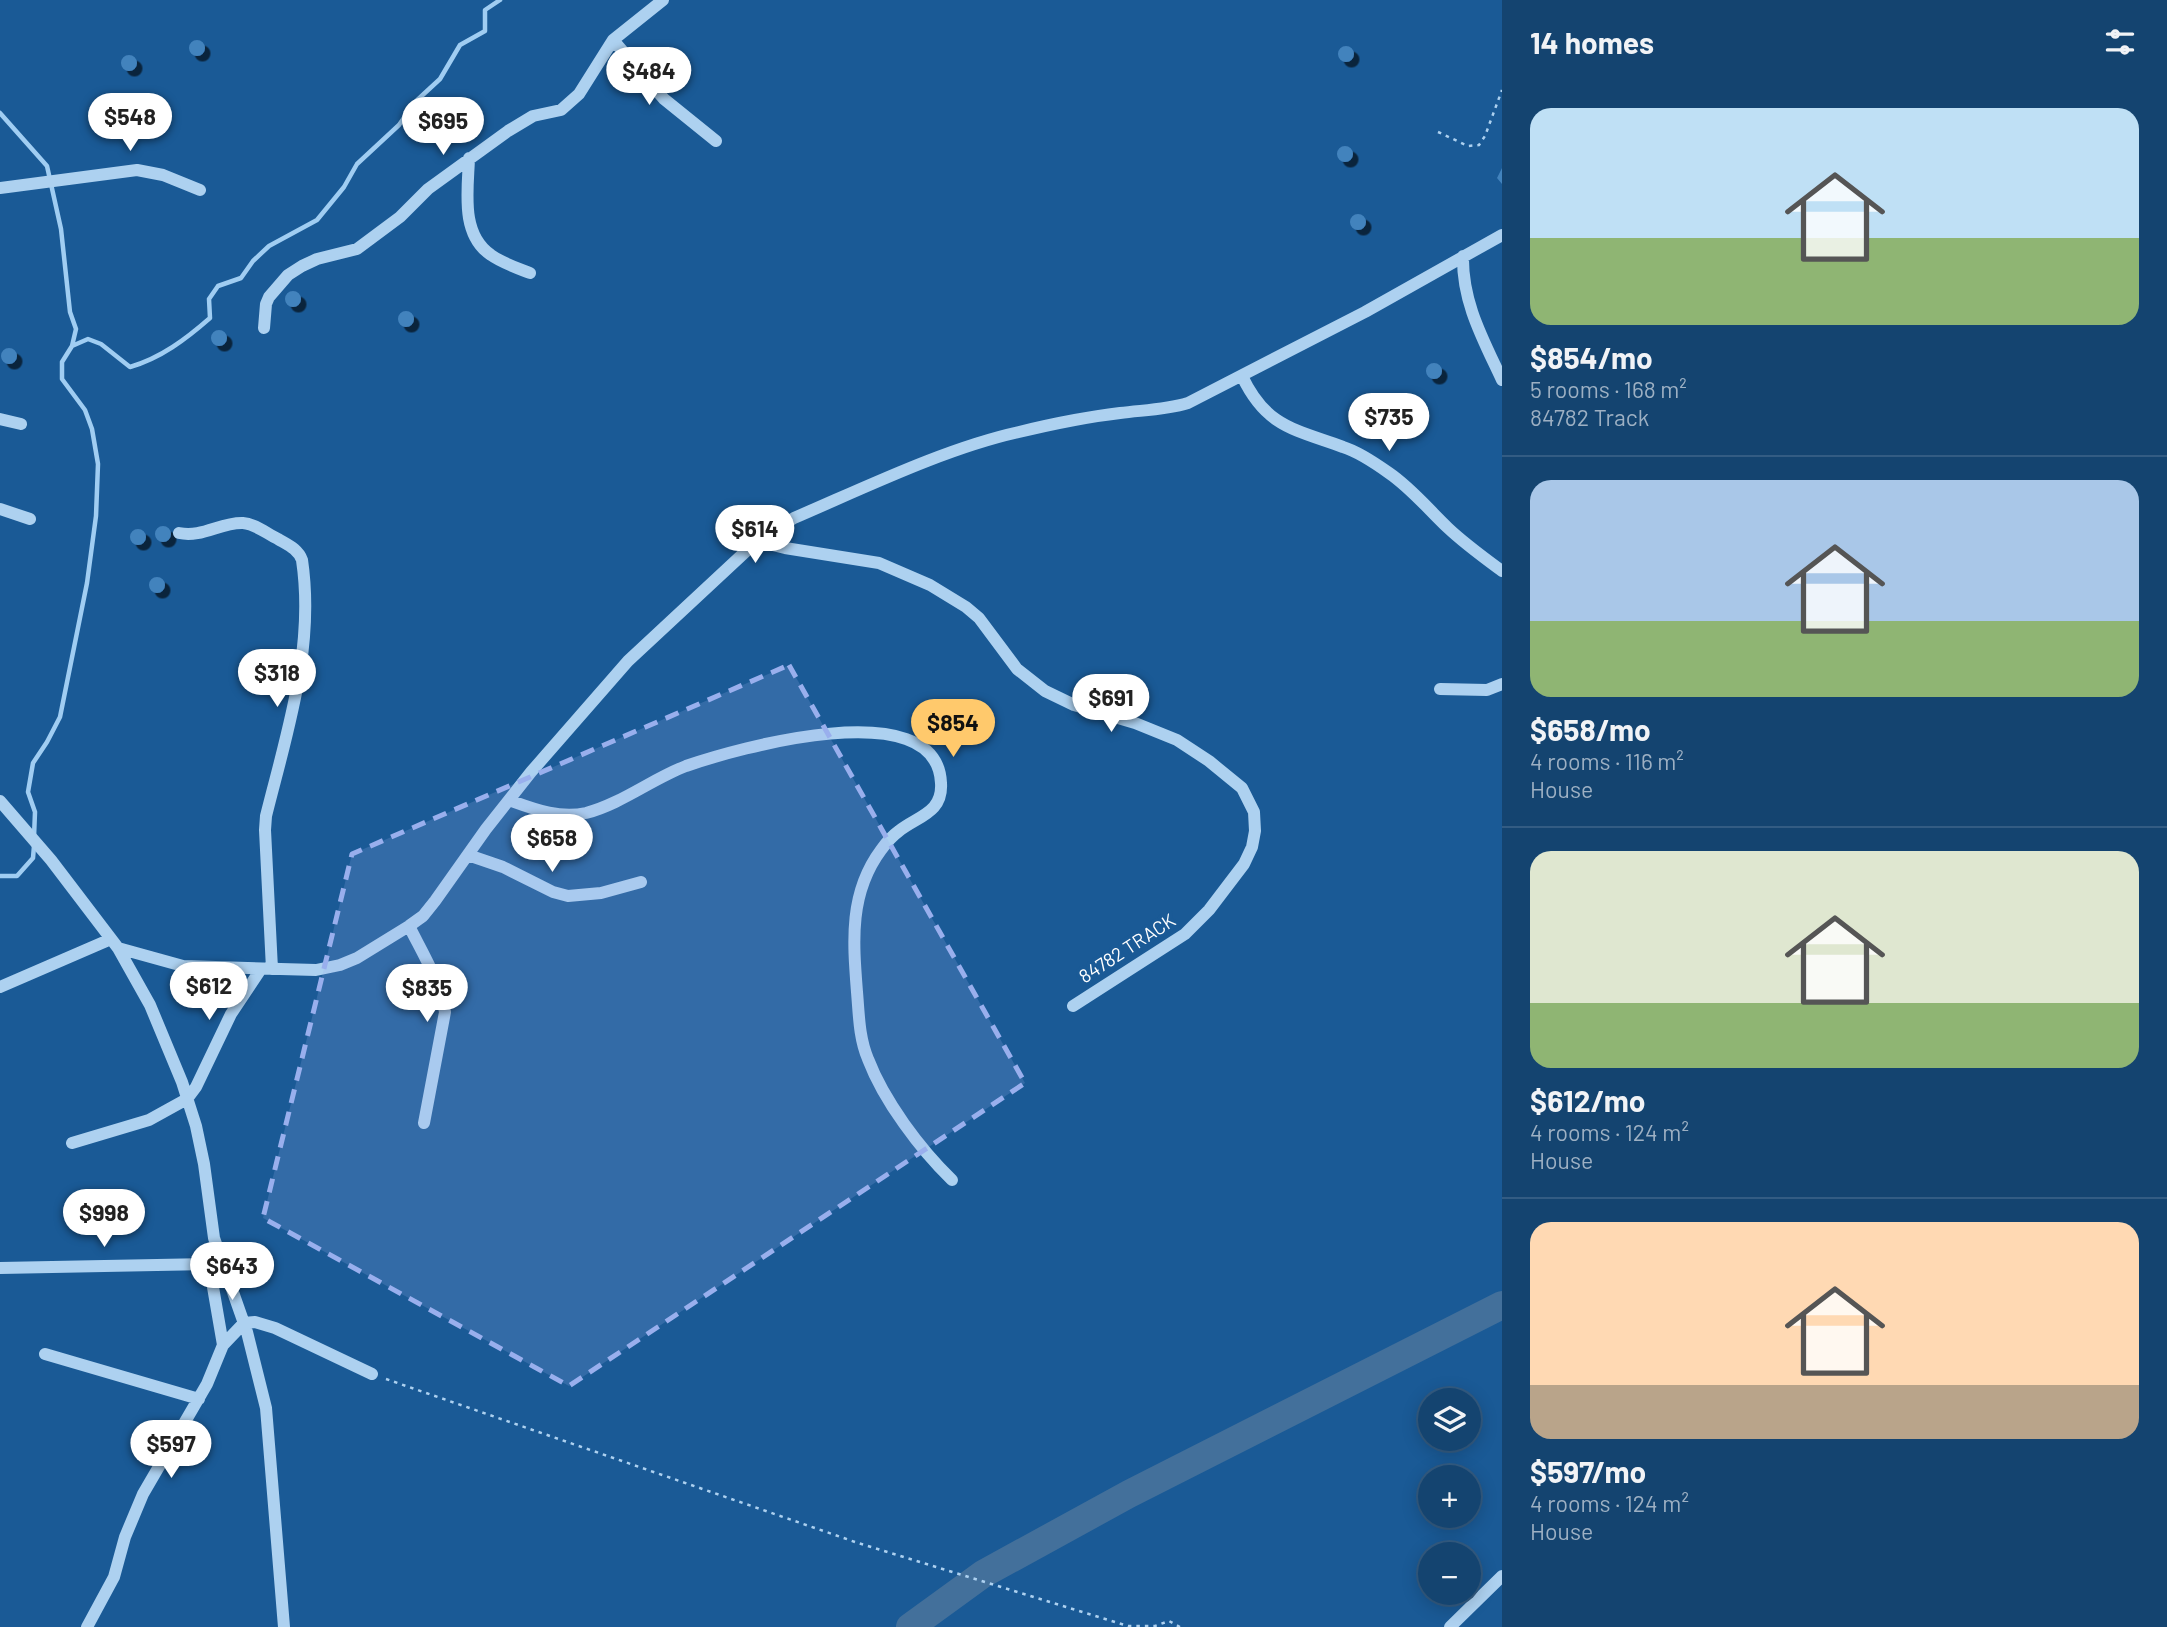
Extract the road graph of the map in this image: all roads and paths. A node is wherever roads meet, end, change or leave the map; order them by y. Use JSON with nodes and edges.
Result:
{"nodes":[{"id":1,"x":663,"y":0,"type":"edge"},
{"id":2,"x":613,"y":40,"type":"junction"},
{"id":3,"x":1502,"y":90,"type":"edge"},
{"id":4,"x":1437,"y":131,"type":"dead end"},
{"id":5,"x":716,"y":141,"type":"dead end"},
{"id":6,"x":469,"y":158,"type":"junction"},
{"id":7,"x":0,"y":188,"type":"edge"},
{"id":8,"x":200,"y":190,"type":"dead end"},
{"id":9,"x":1502,"y":235,"type":"edge"},
{"id":10,"x":1463,"y":256,"type":"junction"},
{"id":11,"x":530,"y":273,"type":"dead end"},
{"id":12,"x":264,"y":328,"type":"dead end"},
{"id":13,"x":1242,"y":376,"type":"junction"},
{"id":14,"x":1502,"y":380,"type":"edge"},
{"id":15,"x":0,"y":419,"type":"edge"},
{"id":16,"x":21,"y":424,"type":"dead end"},
{"id":17,"x":0,"y":509,"type":"edge"},
{"id":18,"x":30,"y":519,"type":"dead end"},
{"id":19,"x":179,"y":533,"type":"dead end"},
{"id":20,"x":757,"y":541,"type":"junction"},
{"id":21,"x":1502,"y":571,"type":"edge"},
{"id":22,"x":1502,"y":684,"type":"edge"},
{"id":23,"x":1440,"y":690,"type":"dead end"},
{"id":24,"x":509,"y":800,"type":"junction"},
{"id":25,"x":0,"y":801,"type":"edge"},
{"id":26,"x":468,"y":855,"type":"junction"},
{"id":27,"x":641,"y":883,"type":"dead end"},
{"id":28,"x":409,"y":926,"type":"junction"},
{"id":29,"x":115,"y":944,"type":"junction"},
{"id":30,"x":267,"y":969,"type":"junction"},
{"id":31,"x":0,"y":987,"type":"edge"},
{"id":32,"x":1073,"y":1006,"type":"dead end"},
{"id":33,"x":187,"y":1098,"type":"junction"},
{"id":34,"x":424,"y":1123,"type":"dead end"},
{"id":35,"x":72,"y":1143,"type":"dead end"},
{"id":36,"x":952,"y":1180,"type":"dead end"},
{"id":37,"x":215,"y":1263,"type":"junction"},
{"id":38,"x":0,"y":1268,"type":"edge"},
{"id":39,"x":244,"y":1323,"type":"junction"},
{"id":40,"x":223,"y":1345,"type":"junction"},
{"id":41,"x":44,"y":1354,"type":"dead end"},
{"id":42,"x":372,"y":1374,"type":"joint"},
{"id":43,"x":199,"y":1399,"type":"junction"},
{"id":44,"x":1502,"y":1576,"type":"edge"},
{"id":45,"x":87,"y":1627,"type":"edge"},
{"id":46,"x":284,"y":1627,"type":"edge"},
{"id":47,"x":1180,"y":1627,"type":"edge"},
{"id":48,"x":1450,"y":1627,"type":"edge"}],
"edges":[{"from":1,"to":2,"type":"street"},
{"from":2,"to":5,"type":"street"},
{"from":2,"to":6,"type":"street"},
{"from":3,"to":4,"type":"path"},
{"from":6,"to":11,"type":"street"},
{"from":6,"to":12,"type":"street"},
{"from":7,"to":8,"type":"street"},
{"from":9,"to":10,"type":"street"},
{"from":10,"to":13,"type":"street"},
{"from":10,"to":14,"type":"street"},
{"from":13,"to":20,"type":"street"},
{"from":13,"to":21,"type":"street"},
{"from":15,"to":16,"type":"street"},
{"from":17,"to":18,"type":"street"},
{"from":19,"to":30,"type":"street"},
{"from":20,"to":24,"type":"street"},
{"from":20,"to":32,"type":"street","name":"84782 TRACK"},
{"from":22,"to":23,"type":"street"},
{"from":24,"to":26,"type":"street"},
{"from":24,"to":36,"type":"street"},
{"from":25,"to":29,"type":"street"},
{"from":26,"to":27,"type":"street"},
{"from":26,"to":28,"type":"street"},
{"from":28,"to":30,"type":"street"},
{"from":28,"to":34,"type":"street"},
{"from":29,"to":30,"type":"street"},
{"from":29,"to":31,"type":"street"},
{"from":29,"to":33,"type":"street"},
{"from":30,"to":33,"type":"street"},
{"from":33,"to":35,"type":"street"},
{"from":33,"to":37,"type":"street"},
{"from":37,"to":38,"type":"street"},
{"from":37,"to":39,"type":"street"},
{"from":37,"to":40,"type":"street"},
{"from":39,"to":40,"type":"street"},
{"from":39,"to":42,"type":"street"},
{"from":39,"to":46,"type":"street"},
{"from":40,"to":43,"type":"street"},
{"from":41,"to":43,"type":"street"},
{"from":42,"to":47,"type":"path"},
{"from":43,"to":45,"type":"street"},
{"from":44,"to":48,"type":"street"}]}
